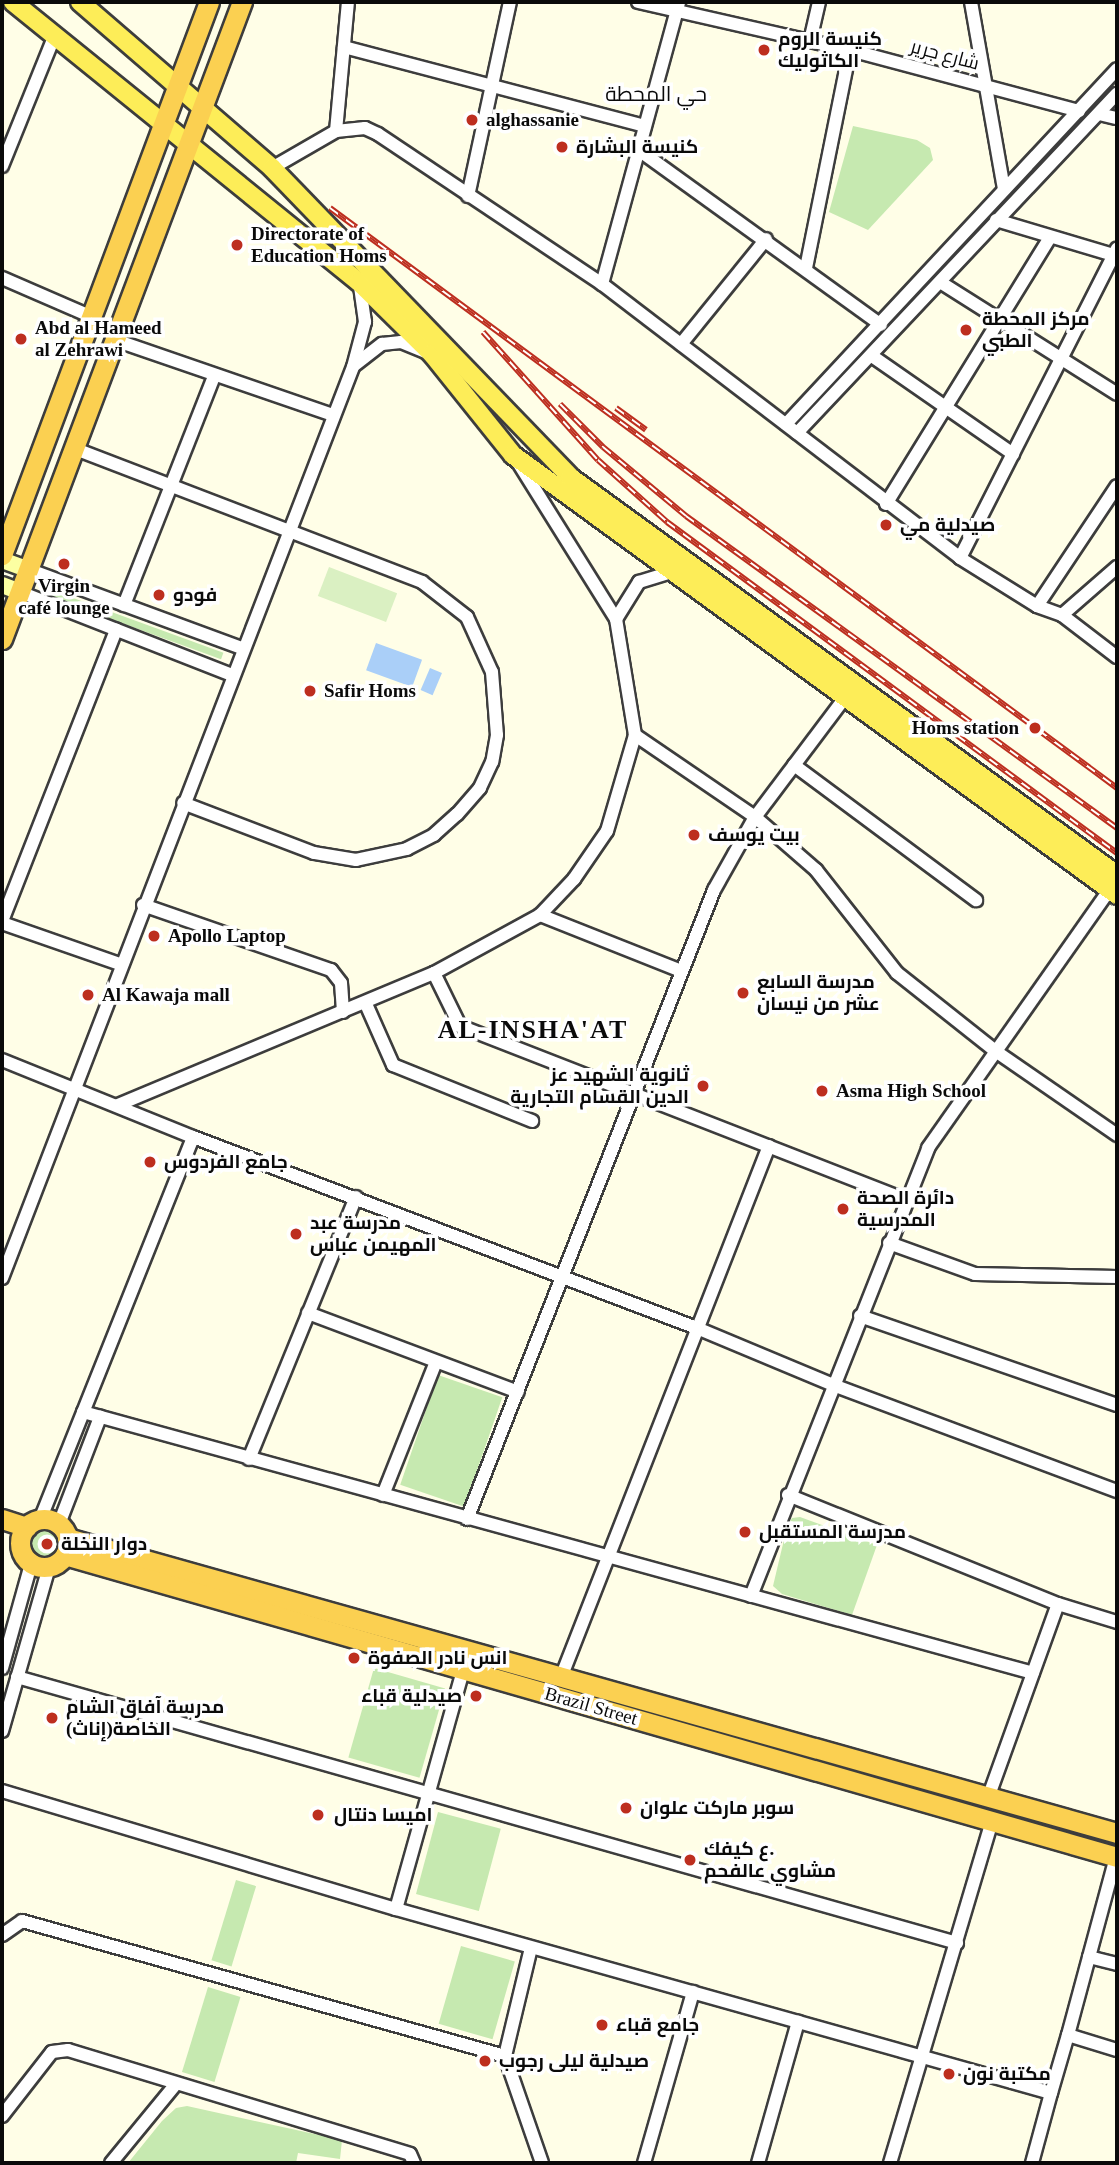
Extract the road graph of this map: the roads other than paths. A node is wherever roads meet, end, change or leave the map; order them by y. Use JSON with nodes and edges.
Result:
{"nodes":[{"id":1,"x":13,"y":2,"type":"edge"},
{"id":2,"x":80,"y":2,"type":"edge"},
{"id":3,"x":209,"y":2,"type":"edge"},
{"id":4,"x":242,"y":2,"type":"edge"},
{"id":5,"x":348,"y":2,"type":"edge"},
{"id":6,"x":510,"y":2,"type":"edge"},
{"id":7,"x":638,"y":2,"type":"edge"},
{"id":8,"x":819,"y":2,"type":"edge"},
{"id":9,"x":971,"y":2,"type":"edge"},
{"id":10,"x":677,"y":7,"type":"edge"},
{"id":11,"x":54,"y":37,"type":"junction"},
{"id":12,"x":810,"y":41,"type":"junction"},
{"id":13,"x":344,"y":47,"type":"junction"},
{"id":14,"x":850,"y":50,"type":"junction"},
{"id":15,"x":1117,"y":69,"type":"edge"},
{"id":16,"x":490,"y":82,"type":"junction"},
{"id":17,"x":986,"y":86,"type":"junction"},
{"id":18,"x":176,"y":87,"type":"junction"},
{"id":19,"x":1117,"y":94,"type":"edge"},
{"id":20,"x":201,"y":111,"type":"junction"},
{"id":21,"x":1079,"y":111,"type":"junction"},
{"id":22,"x":1099,"y":114,"type":"junction"},
{"id":23,"x":1117,"y":118,"type":"edge"},
{"id":24,"x":162,"y":122,"type":"junction"},
{"id":25,"x":645,"y":126,"type":"junction"},
{"id":26,"x":2,"y":130,"type":"edge"},
{"id":27,"x":336,"y":131,"type":"junction"},
{"id":28,"x":15,"y":134,"type":"junction"},
{"id":29,"x":188,"y":141,"type":"junction"},
{"id":30,"x":640,"y":151,"type":"junction"},
{"id":31,"x":2,"y":166,"type":"edge"},
{"id":32,"x":272,"y":168,"type":"junction"},
{"id":33,"x":1004,"y":189,"type":"junction"},
{"id":34,"x":468,"y":196,"type":"junction"},
{"id":35,"x":996,"y":220,"type":"junction"},
{"id":36,"x":1050,"y":237,"type":"junction"},
{"id":37,"x":766,"y":239,"type":"junction"},
{"id":38,"x":1116,"y":254,"type":"edge"},
{"id":39,"x":806,"y":268,"type":"junction"},
{"id":40,"x":2,"y":278,"type":"edge"},
{"id":41,"x":359,"y":282,"type":"junction"},
{"id":42,"x":940,"y":282,"type":"junction"},
{"id":43,"x":602,"y":285,"type":"junction"},
{"id":44,"x":90,"y":316,"type":"junction"},
{"id":45,"x":999,"y":321,"type":"junction"},
{"id":46,"x":881,"y":325,"type":"junction"},
{"id":47,"x":111,"y":339,"type":"junction"},
{"id":48,"x":681,"y":344,"type":"junction"},
{"id":49,"x":432,"y":354,"type":"junction"},
{"id":50,"x":872,"y":356,"type":"junction"},
{"id":51,"x":1063,"y":360,"type":"junction"},
{"id":52,"x":353,"y":367,"type":"junction"},
{"id":53,"x":214,"y":376,"type":"junction"},
{"id":54,"x":1117,"y":394,"type":"edge"},
{"id":55,"x":946,"y":407,"type":"junction"},
{"id":56,"x":333,"y":415,"type":"junction"},
{"id":57,"x":786,"y":424,"type":"junction"},
{"id":58,"x":797,"y":433,"type":"junction"},
{"id":59,"x":73,"y":448,"type":"junction"},
{"id":60,"x":1013,"y":454,"type":"junction"},
{"id":61,"x":513,"y":455,"type":"junction"},
{"id":62,"x":171,"y":483,"type":"junction"},
{"id":63,"x":1117,"y":486,"type":"edge"},
{"id":64,"x":886,"y":503,"type":"junction"},
{"id":65,"x":290,"y":529,"type":"junction"},
{"id":66,"x":2,"y":557,"type":"edge"},
{"id":67,"x":960,"y":558,"type":"junction"},
{"id":68,"x":1117,"y":568,"type":"edge"},
{"id":69,"x":27,"y":569,"type":"junction"},
{"id":70,"x":671,"y":572,"type":"junction"},
{"id":71,"x":11,"y":589,"type":"edge"},
{"id":72,"x":124,"y":605,"type":"junction"},
{"id":73,"x":1037,"y":606,"type":"junction"},
{"id":74,"x":1062,"y":615,"type":"junction"},
{"id":75,"x":616,"y":619,"type":"junction"},
{"id":76,"x":116,"y":630,"type":"junction"},
{"id":77,"x":2,"y":639,"type":"edge"},
{"id":78,"x":242,"y":649,"type":"junction"},
{"id":79,"x":1117,"y":657,"type":"edge"},
{"id":80,"x":232,"y":675,"type":"junction"},
{"id":81,"x":844,"y":699,"type":"junction"},
{"id":82,"x":635,"y":734,"type":"junction"},
{"id":83,"x":793,"y":765,"type":"junction"},
{"id":84,"x":183,"y":803,"type":"junction"},
{"id":85,"x":755,"y":817,"type":"junction"},
{"id":86,"x":1115,"y":886,"type":"edge"},
{"id":87,"x":976,"y":900,"type":"dead end"},
{"id":88,"x":143,"y":905,"type":"junction"},
{"id":89,"x":540,"y":915,"type":"junction"},
{"id":90,"x":2,"y":922,"type":"edge"},
{"id":91,"x":120,"y":964,"type":"junction"},
{"id":92,"x":680,"y":970,"type":"junction"},
{"id":93,"x":434,"y":973,"type":"junction"},
{"id":94,"x":366,"y":1004,"type":"junction"},
{"id":95,"x":343,"y":1012,"type":"junction"},
{"id":96,"x":994,"y":1050,"type":"junction"},
{"id":97,"x":2,"y":1060,"type":"edge"},
{"id":98,"x":73,"y":1088,"type":"junction"},
{"id":99,"x":633,"y":1090,"type":"junction"},
{"id":100,"x":118,"y":1105,"type":"junction"},
{"id":101,"x":532,"y":1121,"type":"dead end"},
{"id":102,"x":1117,"y":1135,"type":"edge"},
{"id":103,"x":193,"y":1137,"type":"junction"},
{"id":104,"x":769,"y":1146,"type":"junction"},
{"id":105,"x":356,"y":1197,"type":"junction"},
{"id":106,"x":904,"y":1199,"type":"junction"},
{"id":107,"x":889,"y":1242,"type":"junction"},
{"id":108,"x":564,"y":1276,"type":"junction"},
{"id":109,"x":1117,"y":1277,"type":"edge"},
{"id":110,"x":2,"y":1278,"type":"edge"},
{"id":111,"x":308,"y":1313,"type":"junction"},
{"id":112,"x":860,"y":1316,"type":"junction"},
{"id":113,"x":697,"y":1328,"type":"junction"},
{"id":114,"x":436,"y":1362,"type":"junction"},
{"id":115,"x":833,"y":1385,"type":"junction"},
{"id":116,"x":517,"y":1392,"type":"junction"},
{"id":117,"x":1117,"y":1405,"type":"edge"},
{"id":118,"x":83,"y":1412,"type":"junction"},
{"id":119,"x":100,"y":1417,"type":"junction"},
{"id":120,"x":249,"y":1458,"type":"junction"},
{"id":121,"x":1117,"y":1490,"type":"edge"},
{"id":122,"x":383,"y":1495,"type":"junction"},
{"id":123,"x":788,"y":1495,"type":"junction"},
{"id":124,"x":467,"y":1519,"type":"junction"},
{"id":125,"x":2,"y":1520,"type":"edge"},
{"id":126,"x":40,"y":1543,"type":"edge"},
{"id":127,"x":610,"y":1558,"type":"junction"},
{"id":128,"x":751,"y":1596,"type":"junction"},
{"id":129,"x":1058,"y":1604,"type":"junction"},
{"id":130,"x":1117,"y":1622,"type":"edge"},
{"id":131,"x":2,"y":1668,"type":"edge"},
{"id":132,"x":463,"y":1670,"type":"junction"},
{"id":133,"x":1033,"y":1673,"type":"junction"},
{"id":134,"x":562,"y":1675,"type":"junction"},
{"id":135,"x":18,"y":1677,"type":"junction"},
{"id":136,"x":2,"y":1731,"type":"edge"},
{"id":137,"x":2,"y":1791,"type":"edge"},
{"id":138,"x":429,"y":1795,"type":"junction"},
{"id":139,"x":988,"y":1798,"type":"junction"},
{"id":140,"x":992,"y":1821,"type":"junction"},
{"id":141,"x":1117,"y":1833,"type":"edge"},
{"id":142,"x":1116,"y":1857,"type":"edge"},
{"id":143,"x":396,"y":1909,"type":"junction"},
{"id":144,"x":2,"y":1935,"type":"edge"},
{"id":145,"x":957,"y":1943,"type":"junction"},
{"id":146,"x":531,"y":1948,"type":"junction"},
{"id":147,"x":1089,"y":1957,"type":"junction"},
{"id":148,"x":1117,"y":1964,"type":"edge"},
{"id":149,"x":693,"y":1992,"type":"junction"},
{"id":150,"x":798,"y":2022,"type":"junction"},
{"id":151,"x":1068,"y":2035,"type":"junction"},
{"id":152,"x":1117,"y":2050,"type":"edge"},
{"id":153,"x":922,"y":2054,"type":"junction"},
{"id":154,"x":505,"y":2056,"type":"junction"},
{"id":155,"x":175,"y":2085,"type":"junction"},
{"id":156,"x":1051,"y":2093,"type":"junction"},
{"id":157,"x":2,"y":2116,"type":"edge"},
{"id":158,"x":111,"y":2163,"type":"edge"},
{"id":159,"x":414,"y":2163,"type":"edge"},
{"id":160,"x":542,"y":2163,"type":"edge"},
{"id":161,"x":644,"y":2163,"type":"edge"},
{"id":162,"x":758,"y":2163,"type":"edge"},
{"id":163,"x":890,"y":2163,"type":"edge"},
{"id":164,"x":1032,"y":2163,"type":"edge"}],
"edges":[{"from":1,"to":11,"type":"main road"},
{"from":2,"to":18,"type":"main road"},
{"from":3,"to":18,"type":"highway"},
{"from":4,"to":20,"type":"highway"},
{"from":5,"to":13,"type":"street"},
{"from":6,"to":16,"type":"street"},
{"from":7,"to":10,"type":"street","name":"شارع جرير"},
{"from":8,"to":12,"type":"street"},
{"from":9,"to":17,"type":"street"},
{"from":10,"to":12,"type":"street","name":"شارع جرير"},
{"from":10,"to":25,"type":"street"},
{"from":11,"to":24,"type":"main road"},
{"from":11,"to":28,"type":"street"},
{"from":12,"to":14,"type":"street","name":"شارع جرير"},
{"from":13,"to":16,"type":"street"},
{"from":13,"to":27,"type":"street"},
{"from":14,"to":17,"type":"street","name":"شارع جرير"},
{"from":14,"to":39,"type":"street"},
{"from":15,"to":21,"type":"street"},
{"from":16,"to":25,"type":"street"},
{"from":16,"to":34,"type":"street"},
{"from":17,"to":21,"type":"street","name":"شارع جرير"},
{"from":17,"to":33,"type":"street"},
{"from":18,"to":20,"type":"main road"},
{"from":18,"to":24,"type":"highway"},
{"from":19,"to":22,"type":"street"},
{"from":20,"to":29,"type":"highway"},
{"from":20,"to":32,"type":"main road"},
{"from":21,"to":33,"type":"street"},
{"from":22,"to":23,"type":"street"},
{"from":22,"to":35,"type":"street"},
{"from":24,"to":29,"type":"main road"},
{"from":24,"to":44,"type":"highway"},
{"from":25,"to":30,"type":"street"},
{"from":26,"to":28,"type":"street"},
{"from":27,"to":32,"type":"street"},
{"from":27,"to":34,"type":"street"},
{"from":28,"to":31,"type":"street"},
{"from":29,"to":41,"type":"main road"},
{"from":29,"to":47,"type":"highway"},
{"from":30,"to":37,"type":"street"},
{"from":30,"to":43,"type":"street"},
{"from":32,"to":86,"type":"main road"},
{"from":33,"to":46,"type":"street"},
{"from":34,"to":43,"type":"street"},
{"from":35,"to":36,"type":"street"},
{"from":35,"to":42,"type":"street"},
{"from":36,"to":38,"type":"street"},
{"from":36,"to":45,"type":"street"},
{"from":37,"to":39,"type":"street"},
{"from":37,"to":48,"type":"street"},
{"from":38,"to":51,"type":"street"},
{"from":39,"to":46,"type":"street"},
{"from":40,"to":44,"type":"street"},
{"from":41,"to":49,"type":"main road"},
{"from":41,"to":52,"type":"street"},
{"from":42,"to":45,"type":"street"},
{"from":42,"to":50,"type":"street"},
{"from":43,"to":48,"type":"street"},
{"from":44,"to":66,"type":"highway"},
{"from":45,"to":51,"type":"street"},
{"from":45,"to":55,"type":"street"},
{"from":46,"to":57,"type":"street"},
{"from":47,"to":53,"type":"street"},
{"from":47,"to":59,"type":"highway"},
{"from":48,"to":57,"type":"street"},
{"from":49,"to":52,"type":"street"},
{"from":49,"to":61,"type":"main road"},
{"from":50,"to":55,"type":"street"},
{"from":50,"to":58,"type":"street"},
{"from":51,"to":54,"type":"street"},
{"from":51,"to":60,"type":"street"},
{"from":52,"to":56,"type":"street"},
{"from":53,"to":56,"type":"street"},
{"from":53,"to":62,"type":"street"},
{"from":55,"to":60,"type":"street"},
{"from":55,"to":64,"type":"street"},
{"from":56,"to":65,"type":"street"},
{"from":57,"to":58,"type":"street"},
{"from":58,"to":64,"type":"street"},
{"from":59,"to":62,"type":"street"},
{"from":59,"to":69,"type":"highway"},
{"from":60,"to":67,"type":"street"},
{"from":61,"to":70,"type":"main road"},
{"from":61,"to":75,"type":"street"},
{"from":62,"to":65,"type":"street"},
{"from":62,"to":72,"type":"street"},
{"from":63,"to":73,"type":"street"},
{"from":64,"to":67,"type":"street"},
{"from":65,"to":78,"type":"street"},
{"from":65,"to":84,"type":"street"},
{"from":66,"to":69,"type":"main road"},
{"from":67,"to":73,"type":"street"},
{"from":68,"to":74,"type":"street"},
{"from":69,"to":71,"type":"highway"},
{"from":69,"to":72,"type":"street"},
{"from":70,"to":75,"type":"street"},
{"from":70,"to":81,"type":"main road"},
{"from":71,"to":76,"type":"street"},
{"from":71,"to":77,"type":"highway"},
{"from":72,"to":78,"type":"street"},
{"from":73,"to":74,"type":"street"},
{"from":74,"to":79,"type":"street"},
{"from":75,"to":82,"type":"street"},
{"from":76,"to":80,"type":"street"},
{"from":76,"to":90,"type":"street"},
{"from":78,"to":80,"type":"street"},
{"from":80,"to":84,"type":"street"},
{"from":81,"to":83,"type":"street"},
{"from":81,"to":86,"type":"main road"},
{"from":82,"to":85,"type":"street"},
{"from":82,"to":89,"type":"street"},
{"from":83,"to":85,"type":"street"},
{"from":83,"to":87,"type":"street"},
{"from":84,"to":88,"type":"street"},
{"from":85,"to":92,"type":"street"},
{"from":85,"to":96,"type":"street"},
{"from":86,"to":96,"type":"street"},
{"from":88,"to":91,"type":"street"},
{"from":88,"to":95,"type":"street"},
{"from":89,"to":92,"type":"street"},
{"from":89,"to":93,"type":"street"},
{"from":90,"to":91,"type":"street"},
{"from":91,"to":98,"type":"street"},
{"from":92,"to":99,"type":"street"},
{"from":93,"to":94,"type":"street"},
{"from":93,"to":99,"type":"street"},
{"from":94,"to":95,"type":"street"},
{"from":94,"to":101,"type":"street"},
{"from":95,"to":100,"type":"street"},
{"from":96,"to":102,"type":"street"},
{"from":96,"to":106,"type":"street"},
{"from":97,"to":98,"type":"street"},
{"from":98,"to":100,"type":"street"},
{"from":98,"to":110,"type":"street"},
{"from":99,"to":104,"type":"street"},
{"from":99,"to":108,"type":"street"},
{"from":100,"to":103,"type":"street"},
{"from":103,"to":105,"type":"street"},
{"from":103,"to":118,"type":"street"},
{"from":104,"to":106,"type":"street"},
{"from":104,"to":113,"type":"street"},
{"from":105,"to":108,"type":"street"},
{"from":105,"to":111,"type":"street"},
{"from":106,"to":107,"type":"street"},
{"from":107,"to":109,"type":"street"},
{"from":107,"to":112,"type":"street"},
{"from":108,"to":113,"type":"street"},
{"from":108,"to":116,"type":"street"},
{"from":111,"to":114,"type":"street"},
{"from":111,"to":120,"type":"street"},
{"from":112,"to":115,"type":"street"},
{"from":112,"to":117,"type":"street"},
{"from":113,"to":115,"type":"street"},
{"from":113,"to":127,"type":"street"},
{"from":114,"to":116,"type":"street"},
{"from":114,"to":122,"type":"street"},
{"from":115,"to":121,"type":"street"},
{"from":115,"to":123,"type":"street"},
{"from":116,"to":124,"type":"street"},
{"from":118,"to":119,"type":"street"},
{"from":118,"to":126,"type":"street"},
{"from":119,"to":120,"type":"street"},
{"from":119,"to":126,"type":"street"},
{"from":120,"to":122,"type":"street"},
{"from":122,"to":124,"type":"street"},
{"from":123,"to":128,"type":"street"},
{"from":123,"to":129,"type":"street"},
{"from":124,"to":127,"type":"street"},
{"from":125,"to":126,"type":"highway","name":"Brazil Street"},
{"from":126,"to":131,"type":"street"},
{"from":126,"to":132,"type":"highway","name":"Brazil Street"},
{"from":126,"to":134,"type":"highway","name":"Brazil Street"},
{"from":126,"to":135,"type":"street"},
{"from":127,"to":128,"type":"street"},
{"from":127,"to":134,"type":"street"},
{"from":128,"to":133,"type":"street"},
{"from":129,"to":130,"type":"street"},
{"from":129,"to":133,"type":"street"},
{"from":132,"to":138,"type":"street"},
{"from":132,"to":140,"type":"highway","name":"Brazil Street"},
{"from":133,"to":139,"type":"street"},
{"from":134,"to":139,"type":"highway","name":"Brazil Street"},
{"from":135,"to":136,"type":"street"},
{"from":135,"to":138,"type":"street"},
{"from":137,"to":143,"type":"street"},
{"from":138,"to":143,"type":"street"},
{"from":138,"to":145,"type":"street"},
{"from":139,"to":141,"type":"highway","name":"Brazil Street"},
{"from":140,"to":142,"type":"highway","name":"Brazil Street"},
{"from":140,"to":145,"type":"street"},
{"from":142,"to":147,"type":"street"},
{"from":143,"to":146,"type":"street"},
{"from":144,"to":154,"type":"street"},
{"from":145,"to":153,"type":"street"},
{"from":146,"to":149,"type":"street"},
{"from":146,"to":154,"type":"street"},
{"from":147,"to":148,"type":"street"},
{"from":147,"to":151,"type":"street"},
{"from":149,"to":150,"type":"street"},
{"from":149,"to":161,"type":"street"},
{"from":150,"to":153,"type":"street"},
{"from":150,"to":162,"type":"street"},
{"from":151,"to":152,"type":"street"},
{"from":151,"to":156,"type":"street"},
{"from":153,"to":156,"type":"street"},
{"from":153,"to":163,"type":"street"},
{"from":154,"to":160,"type":"street"},
{"from":155,"to":157,"type":"street"},
{"from":155,"to":158,"type":"street"},
{"from":155,"to":159,"type":"street"},
{"from":156,"to":164,"type":"street"}]}
